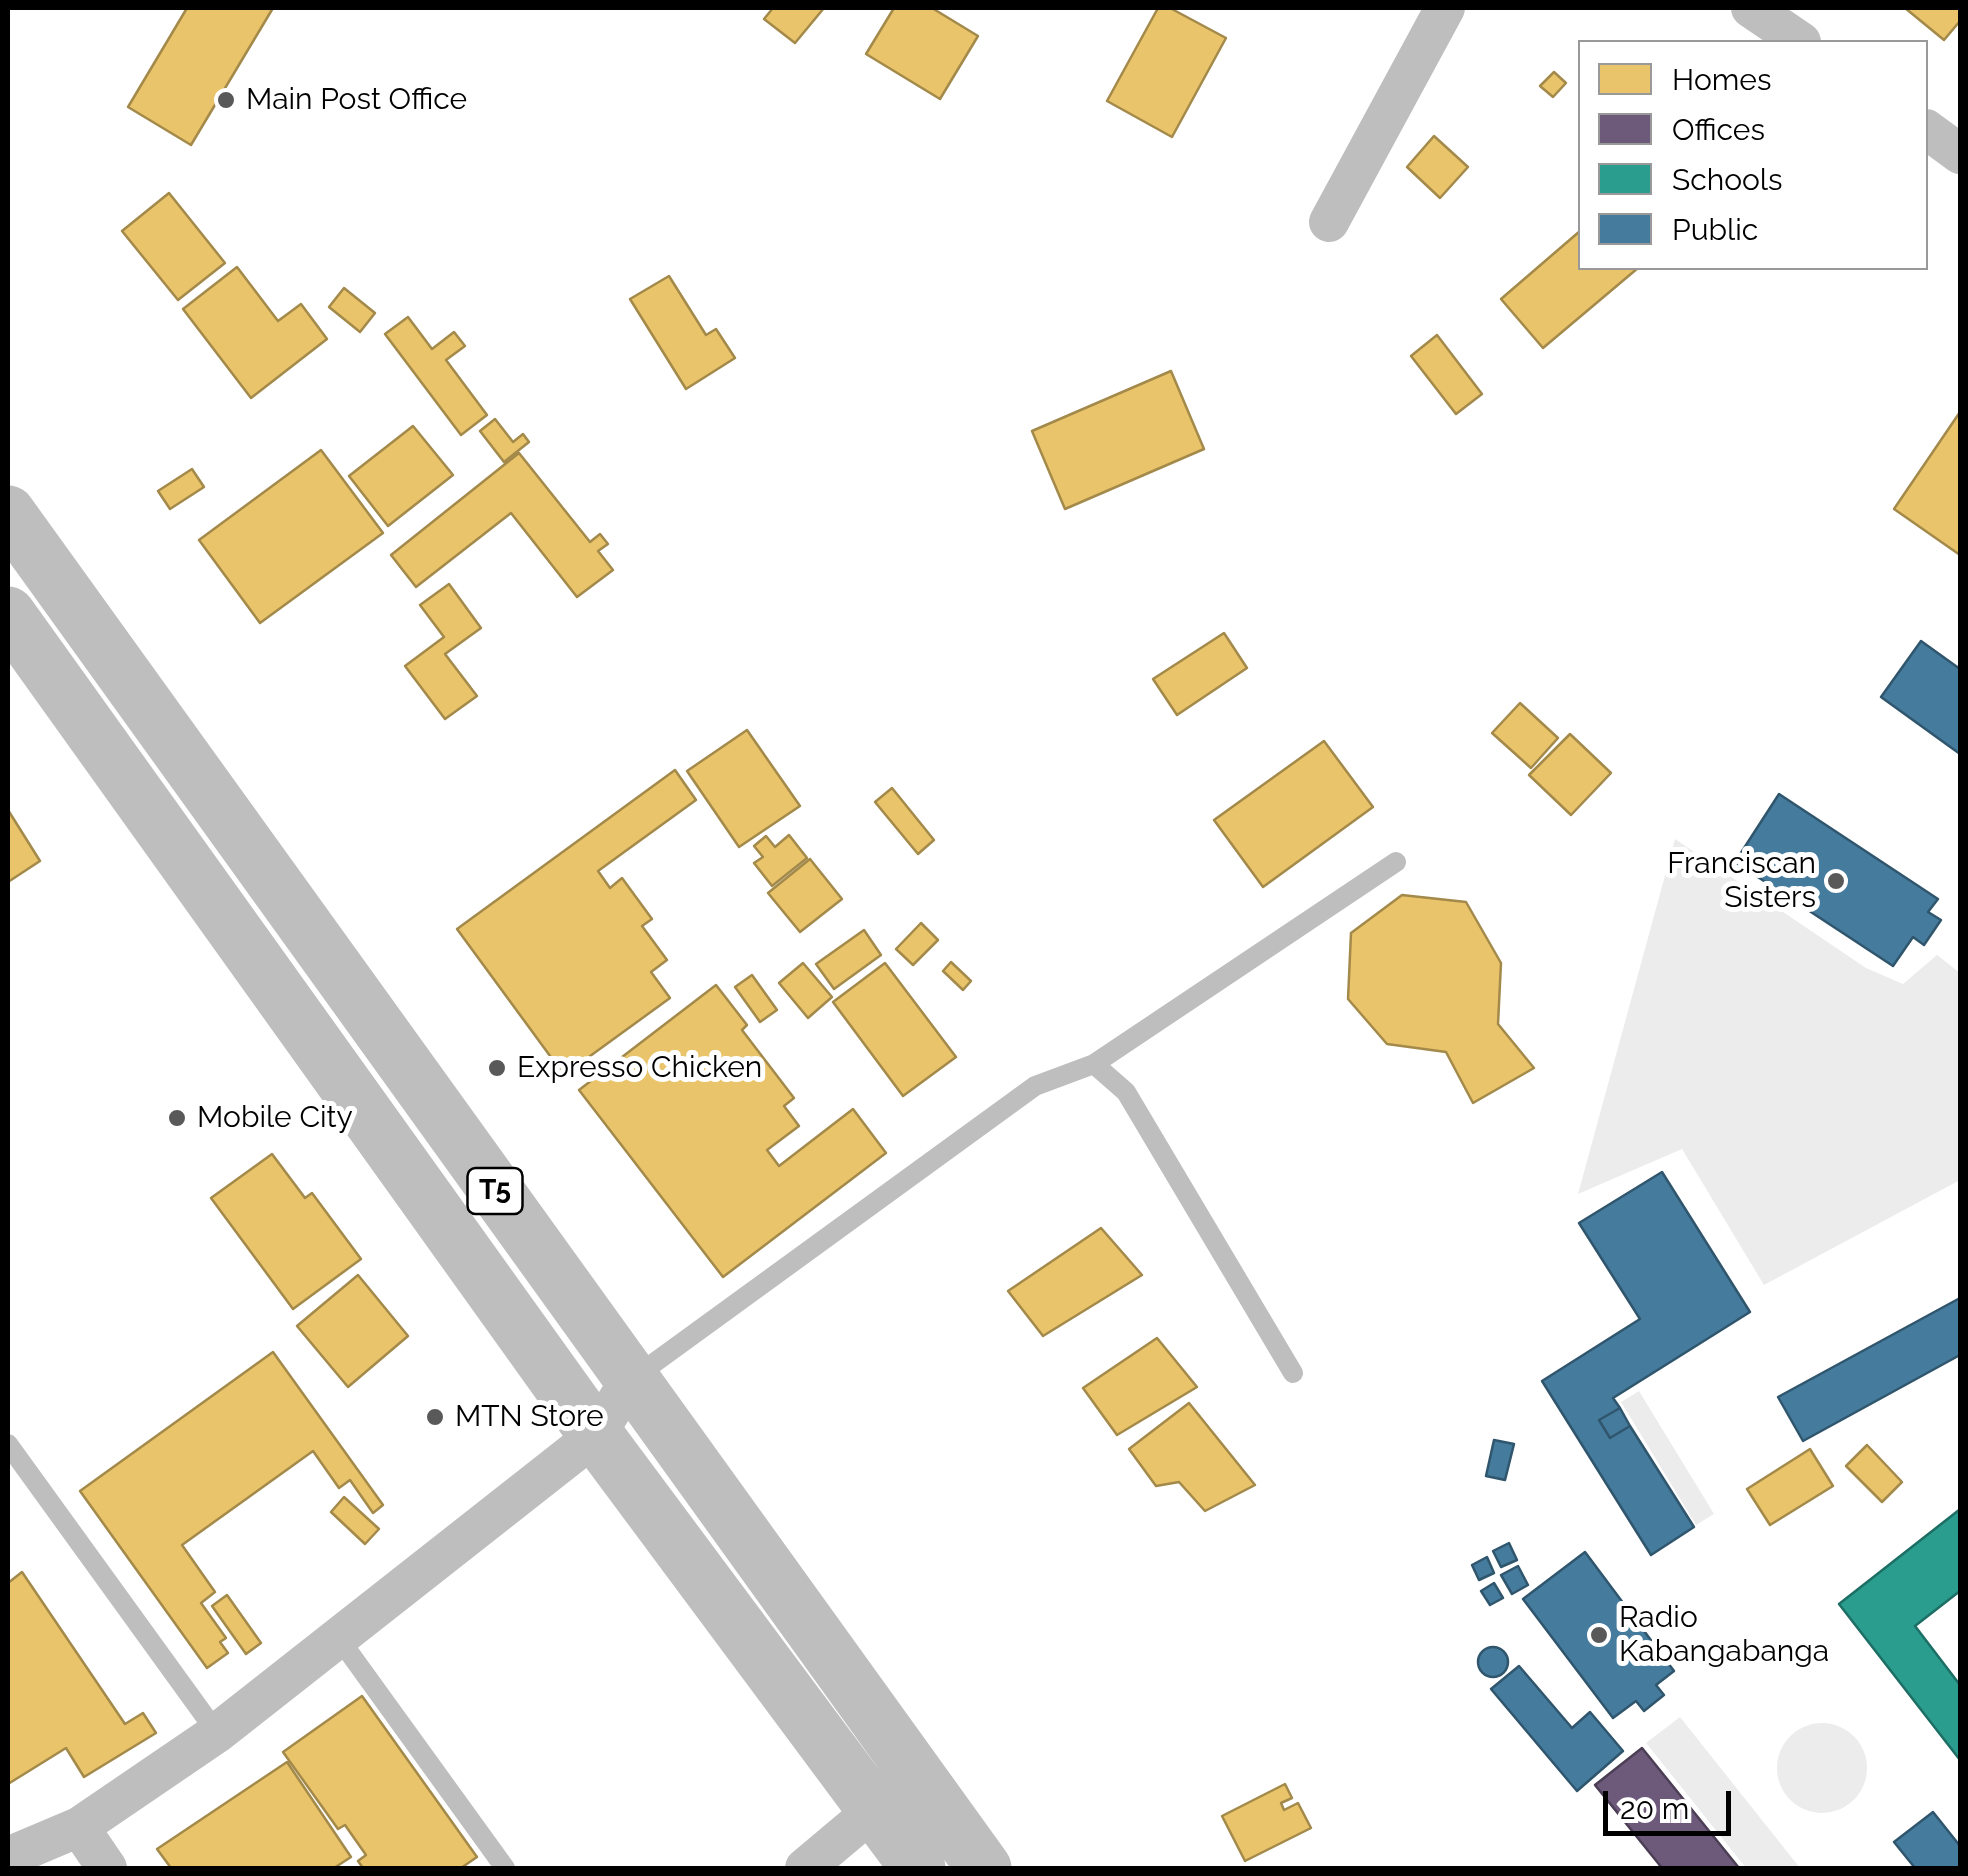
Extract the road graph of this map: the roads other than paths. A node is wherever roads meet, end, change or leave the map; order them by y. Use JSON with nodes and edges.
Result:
{"nodes":[{"id":1,"x":1445,"y":8,"type":"edge"},
{"id":2,"x":1751,"y":8,"type":"edge"},
{"id":3,"x":1798,"y":40,"type":"edge"},
{"id":4,"x":1928,"y":131,"type":"edge"},
{"id":5,"x":1960,"y":154,"type":"edge"},
{"id":6,"x":1330,"y":222,"type":"dead end"},
{"id":7,"x":8,"y":512,"type":"edge"},
{"id":8,"x":8,"y":614,"type":"edge"},
{"id":9,"x":1396,"y":862,"type":"dead end"},
{"id":10,"x":1094,"y":1064,"type":"junction"},
{"id":11,"x":1294,"y":1373,"type":"dead end"},
{"id":12,"x":630,"y":1380,"type":"junction"},
{"id":13,"x":596,"y":1434,"type":"junction"},
{"id":14,"x":8,"y":1444,"type":"edge"},
{"id":15,"x":338,"y":1638,"type":"junction"},
{"id":16,"x":217,"y":1733,"type":"junction"},
{"id":17,"x":874,"y":1810,"type":"junction"},
{"id":18,"x":79,"y":1827,"type":"junction"},
{"id":19,"x":8,"y":1857,"type":"edge"},
{"id":20,"x":107,"y":1868,"type":"edge"},
{"id":21,"x":505,"y":1868,"type":"edge"},
{"id":22,"x":805,"y":1868,"type":"edge"},
{"id":23,"x":918,"y":1868,"type":"edge"},
{"id":24,"x":984,"y":1868,"type":"edge"}],
"edges":[{"from":1,"to":6,"type":"street"},
{"from":2,"to":3,"type":"street"},
{"from":4,"to":5,"type":"street"},
{"from":7,"to":12,"type":"highway","number":"T5"},
{"from":8,"to":13,"type":"highway","number":"T5"},
{"from":9,"to":10,"type":"lane"},
{"from":10,"to":11,"type":"lane"},
{"from":10,"to":12,"type":"lane"},
{"from":12,"to":13,"type":"street"},
{"from":12,"to":24,"type":"highway","number":"T5"},
{"from":13,"to":15,"type":"street"},
{"from":13,"to":17,"type":"highway","number":"T5"},
{"from":14,"to":16,"type":"lane"},
{"from":15,"to":16,"type":"street"},
{"from":15,"to":21,"type":"lane"},
{"from":16,"to":18,"type":"street"},
{"from":17,"to":22,"type":"street"},
{"from":17,"to":23,"type":"highway","number":"T5"},
{"from":18,"to":19,"type":"street"},
{"from":18,"to":20,"type":"street"}]}
